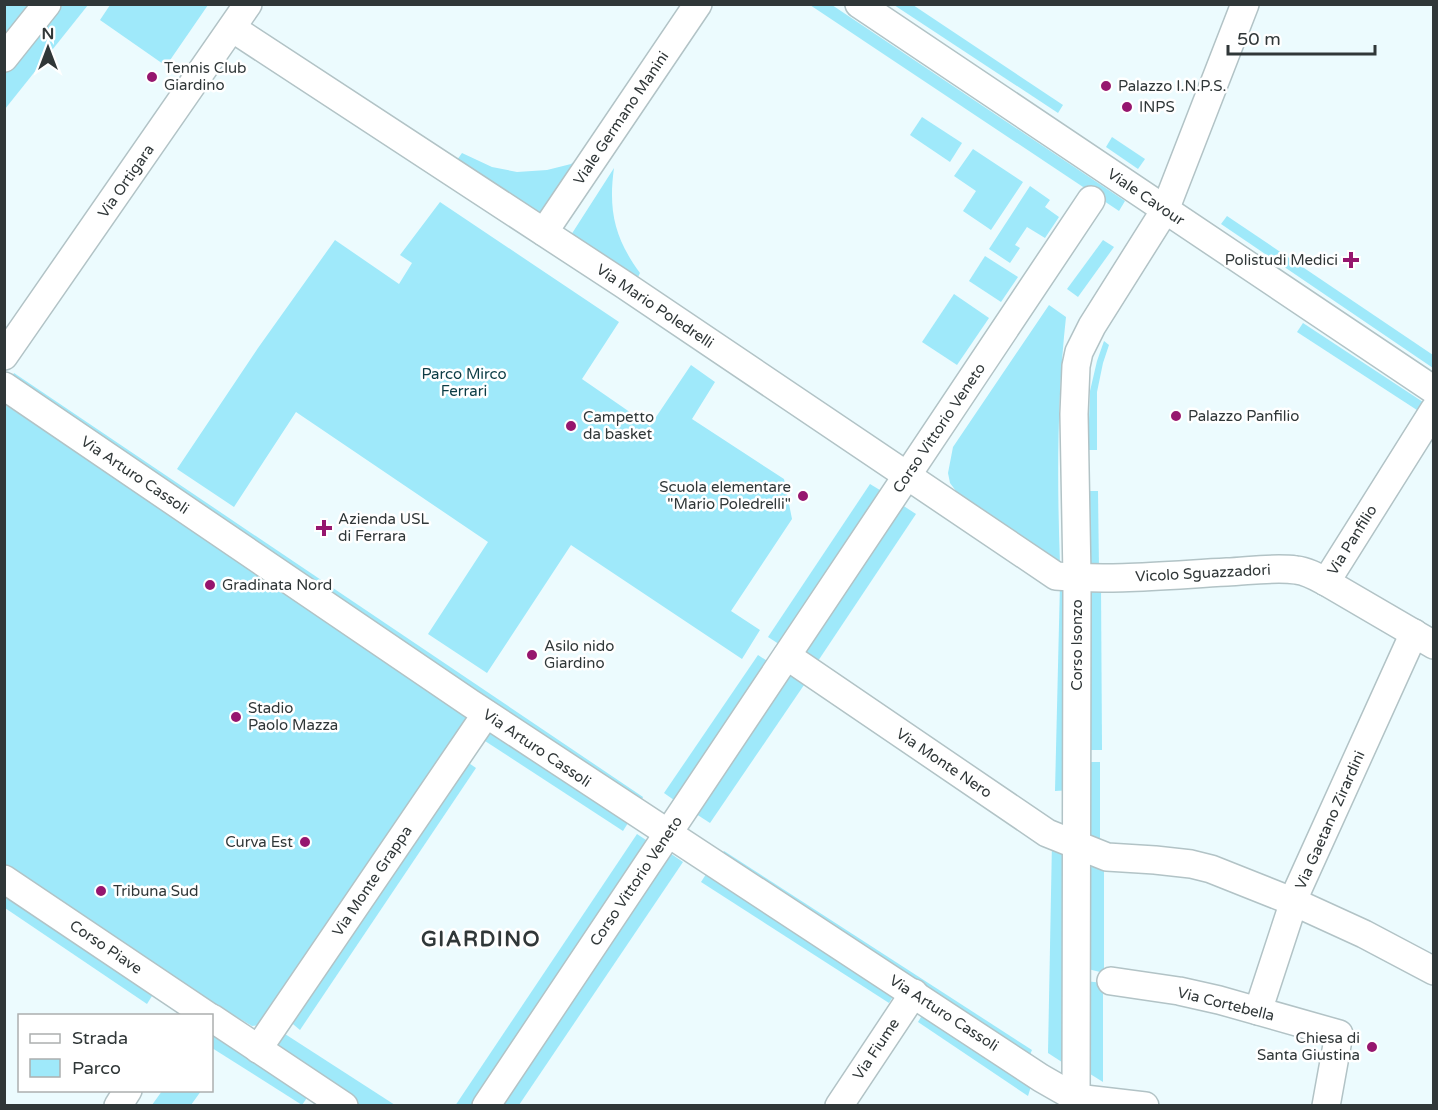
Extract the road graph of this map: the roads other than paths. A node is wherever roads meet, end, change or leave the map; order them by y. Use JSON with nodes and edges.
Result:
{"nodes":[{"id":1,"x":47,"y":4,"type":"edge"},
{"id":2,"x":248,"y":4,"type":"edge"},
{"id":3,"x":698,"y":4,"type":"edge"},
{"id":4,"x":859,"y":4,"type":"edge"},
{"id":5,"x":1245,"y":4,"type":"edge"},
{"id":6,"x":232,"y":28,"type":"junction"},
{"id":7,"x":4,"y":58,"type":"edge"},
{"id":8,"x":1091,"y":201,"type":"dead end"},
{"id":9,"x":1165,"y":210,"type":"junction"},
{"id":10,"x":544,"y":232,"type":"junction"},
{"id":11,"x":4,"y":356,"type":"edge"},
{"id":12,"x":4,"y":386,"type":"edge"},
{"id":13,"x":1434,"y":390,"type":"edge"},
{"id":14,"x":1429,"y":416,"type":"edge"},
{"id":15,"x":907,"y":476,"type":"junction"},
{"id":16,"x":1077,"y":578,"type":"junction"},
{"id":17,"x":1326,"y":582,"type":"junction"},
{"id":18,"x":1424,"y":639,"type":"edge"},
{"id":19,"x":787,"y":656,"type":"junction"},
{"id":20,"x":478,"y":708,"type":"junction"},
{"id":21,"x":668,"y":834,"type":"junction"},
{"id":22,"x":1077,"y":845,"type":"junction"},
{"id":23,"x":4,"y":879,"type":"edge"},
{"id":24,"x":1294,"y":902,"type":"junction"},
{"id":25,"x":1434,"y":971,"type":"edge"},
{"id":26,"x":1111,"y":981,"type":"dead end"},
{"id":27,"x":914,"y":993,"type":"junction"},
{"id":28,"x":191,"y":1011,"type":"edge"},
{"id":29,"x":1258,"y":1011,"type":"junction"},
{"id":30,"x":213,"y":1019,"type":"edge"},
{"id":31,"x":258,"y":1049,"type":"junction"},
{"id":32,"x":127,"y":1092,"type":"edge"},
{"id":33,"x":1076,"y":1102,"type":"edge"},
{"id":34,"x":118,"y":1106,"type":"edge"},
{"id":35,"x":344,"y":1106,"type":"edge"},
{"id":36,"x":486,"y":1106,"type":"edge"},
{"id":37,"x":839,"y":1106,"type":"edge"},
{"id":38,"x":1145,"y":1106,"type":"edge"},
{"id":39,"x":1326,"y":1106,"type":"edge"}],
"edges":[{"from":1,"to":7,"type":"street"},
{"from":2,"to":6,"type":"street","name":"Via Ortigara"},
{"from":3,"to":10,"type":"street","name":"Viale Germano Manini"},
{"from":4,"to":9,"type":"street","name":"Viale Cavour"},
{"from":5,"to":9,"type":"street","name":"Corso Isonzo"},
{"from":6,"to":10,"type":"street","name":"Via Mario Poledrelli"},
{"from":6,"to":11,"type":"street","name":"Via Ortigara"},
{"from":8,"to":15,"type":"street","name":"Corso Vittorio Veneto"},
{"from":9,"to":13,"type":"street","name":"Viale Cavour"},
{"from":9,"to":16,"type":"street","name":"Corso Isonzo"},
{"from":10,"to":15,"type":"street","name":"Via Mario Poledrelli"},
{"from":12,"to":20,"type":"street","name":"Via Arturo Cassoli"},
{"from":14,"to":17,"type":"street","name":"Via Panfilio"},
{"from":15,"to":16,"type":"street","name":"Via Mario Poledrelli"},
{"from":15,"to":19,"type":"street","name":"Corso Vittorio Veneto"},
{"from":16,"to":17,"type":"street","name":"Vicolo Sguazzadori"},
{"from":16,"to":22,"type":"street","name":"Corso Isonzo"},
{"from":17,"to":18,"type":"street","name":"Via Panfilio"},
{"from":18,"to":24,"type":"street","name":"Via Gaetano Zirardini"},
{"from":19,"to":21,"type":"street","name":"Corso Vittorio Veneto"},
{"from":19,"to":22,"type":"street","name":"Via Monte Nero"},
{"from":20,"to":21,"type":"street","name":"Via Arturo Cassoli"},
{"from":20,"to":31,"type":"street","name":"Via Monte Grappa"},
{"from":21,"to":27,"type":"street","name":"Via Arturo Cassoli"},
{"from":21,"to":36,"type":"street","name":"Corso Vittorio Veneto"},
{"from":22,"to":24,"type":"street","name":"Via Monte Nero"},
{"from":22,"to":33,"type":"street","name":"Corso Isonzo"},
{"from":23,"to":28,"type":"street","name":"Corso Piave"},
{"from":24,"to":25,"type":"street","name":"Via Monte Nero"},
{"from":24,"to":29,"type":"street","name":"Via Gaetano Zirardini"},
{"from":26,"to":29,"type":"street","name":"Via Cortebella"},
{"from":27,"to":33,"type":"street","name":"Via Arturo Cassoli"},
{"from":27,"to":37,"type":"street","name":"Via Fiume"},
{"from":29,"to":39,"type":"street","name":"Via Cortebella"},
{"from":30,"to":31,"type":"street"},
{"from":31,"to":35,"type":"street"},
{"from":32,"to":34,"type":"street"},
{"from":33,"to":38,"type":"street"}]}
